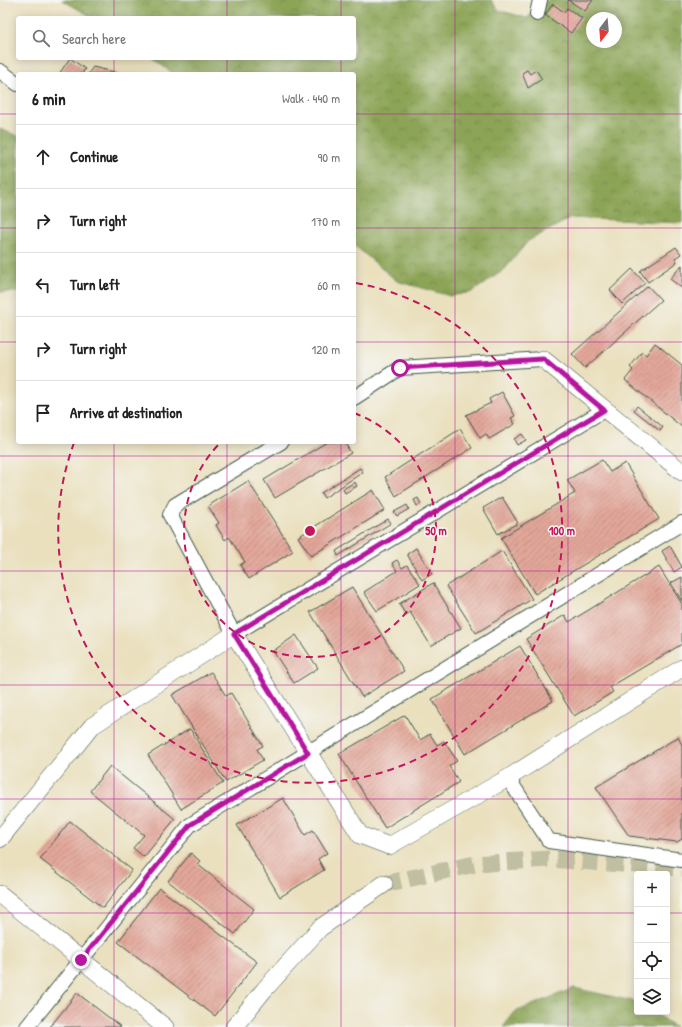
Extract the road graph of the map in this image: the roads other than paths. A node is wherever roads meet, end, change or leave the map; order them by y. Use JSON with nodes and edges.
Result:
{"nodes":[{"id":1,"x":0,"y":71,"type":"edge"},
{"id":2,"x":16,"y":83,"type":"edge"},
{"id":3,"x":543,"y":359,"type":"joint"},
{"id":4,"x":356,"y":397,"type":"edge"},
{"id":5,"x":604,"y":410,"type":"junction"},
{"id":6,"x":278,"y":444,"type":"edge"},
{"id":7,"x":682,"y":472,"type":"edge"},
{"id":8,"x":682,"y":523,"type":"edge"},
{"id":9,"x":234,"y":634,"type":"junction"},
{"id":10,"x":682,"y":668,"type":"edge"},
{"id":11,"x":308,"y":753,"type":"junction"},
{"id":12,"x":508,"y":778,"type":"junction"},
{"id":13,"x":0,"y":839,"type":"edge"},
{"id":14,"x":682,"y":860,"type":"edge"},
{"id":15,"x":384,"y":884,"type":"tunnel mouth"},
{"id":16,"x":0,"y":894,"type":"edge"},
{"id":17,"x":81,"y":960,"type":"junction"},
{"id":18,"x":28,"y":1027,"type":"edge"},
{"id":19,"x":165,"y":1027,"type":"edge"},
{"id":20,"x":234,"y":1027,"type":"edge"}],
"edges":[{"from":1,"to":2,"type":"street"},
{"from":3,"to":4,"type":"street"},
{"from":3,"to":5,"type":"street"},
{"from":5,"to":7,"type":"street"},
{"from":5,"to":9,"type":"street"},
{"from":6,"to":9,"type":"street"},
{"from":8,"to":11,"type":"street"},
{"from":9,"to":11,"type":"street"},
{"from":9,"to":13,"type":"street"},
{"from":10,"to":12,"type":"street"},
{"from":11,"to":12,"type":"street"},
{"from":11,"to":17,"type":"street"},
{"from":12,"to":14,"type":"street"},
{"from":15,"to":20,"type":"street"},
{"from":16,"to":17,"type":"street"},
{"from":17,"to":18,"type":"street"},
{"from":17,"to":19,"type":"street"}]}
